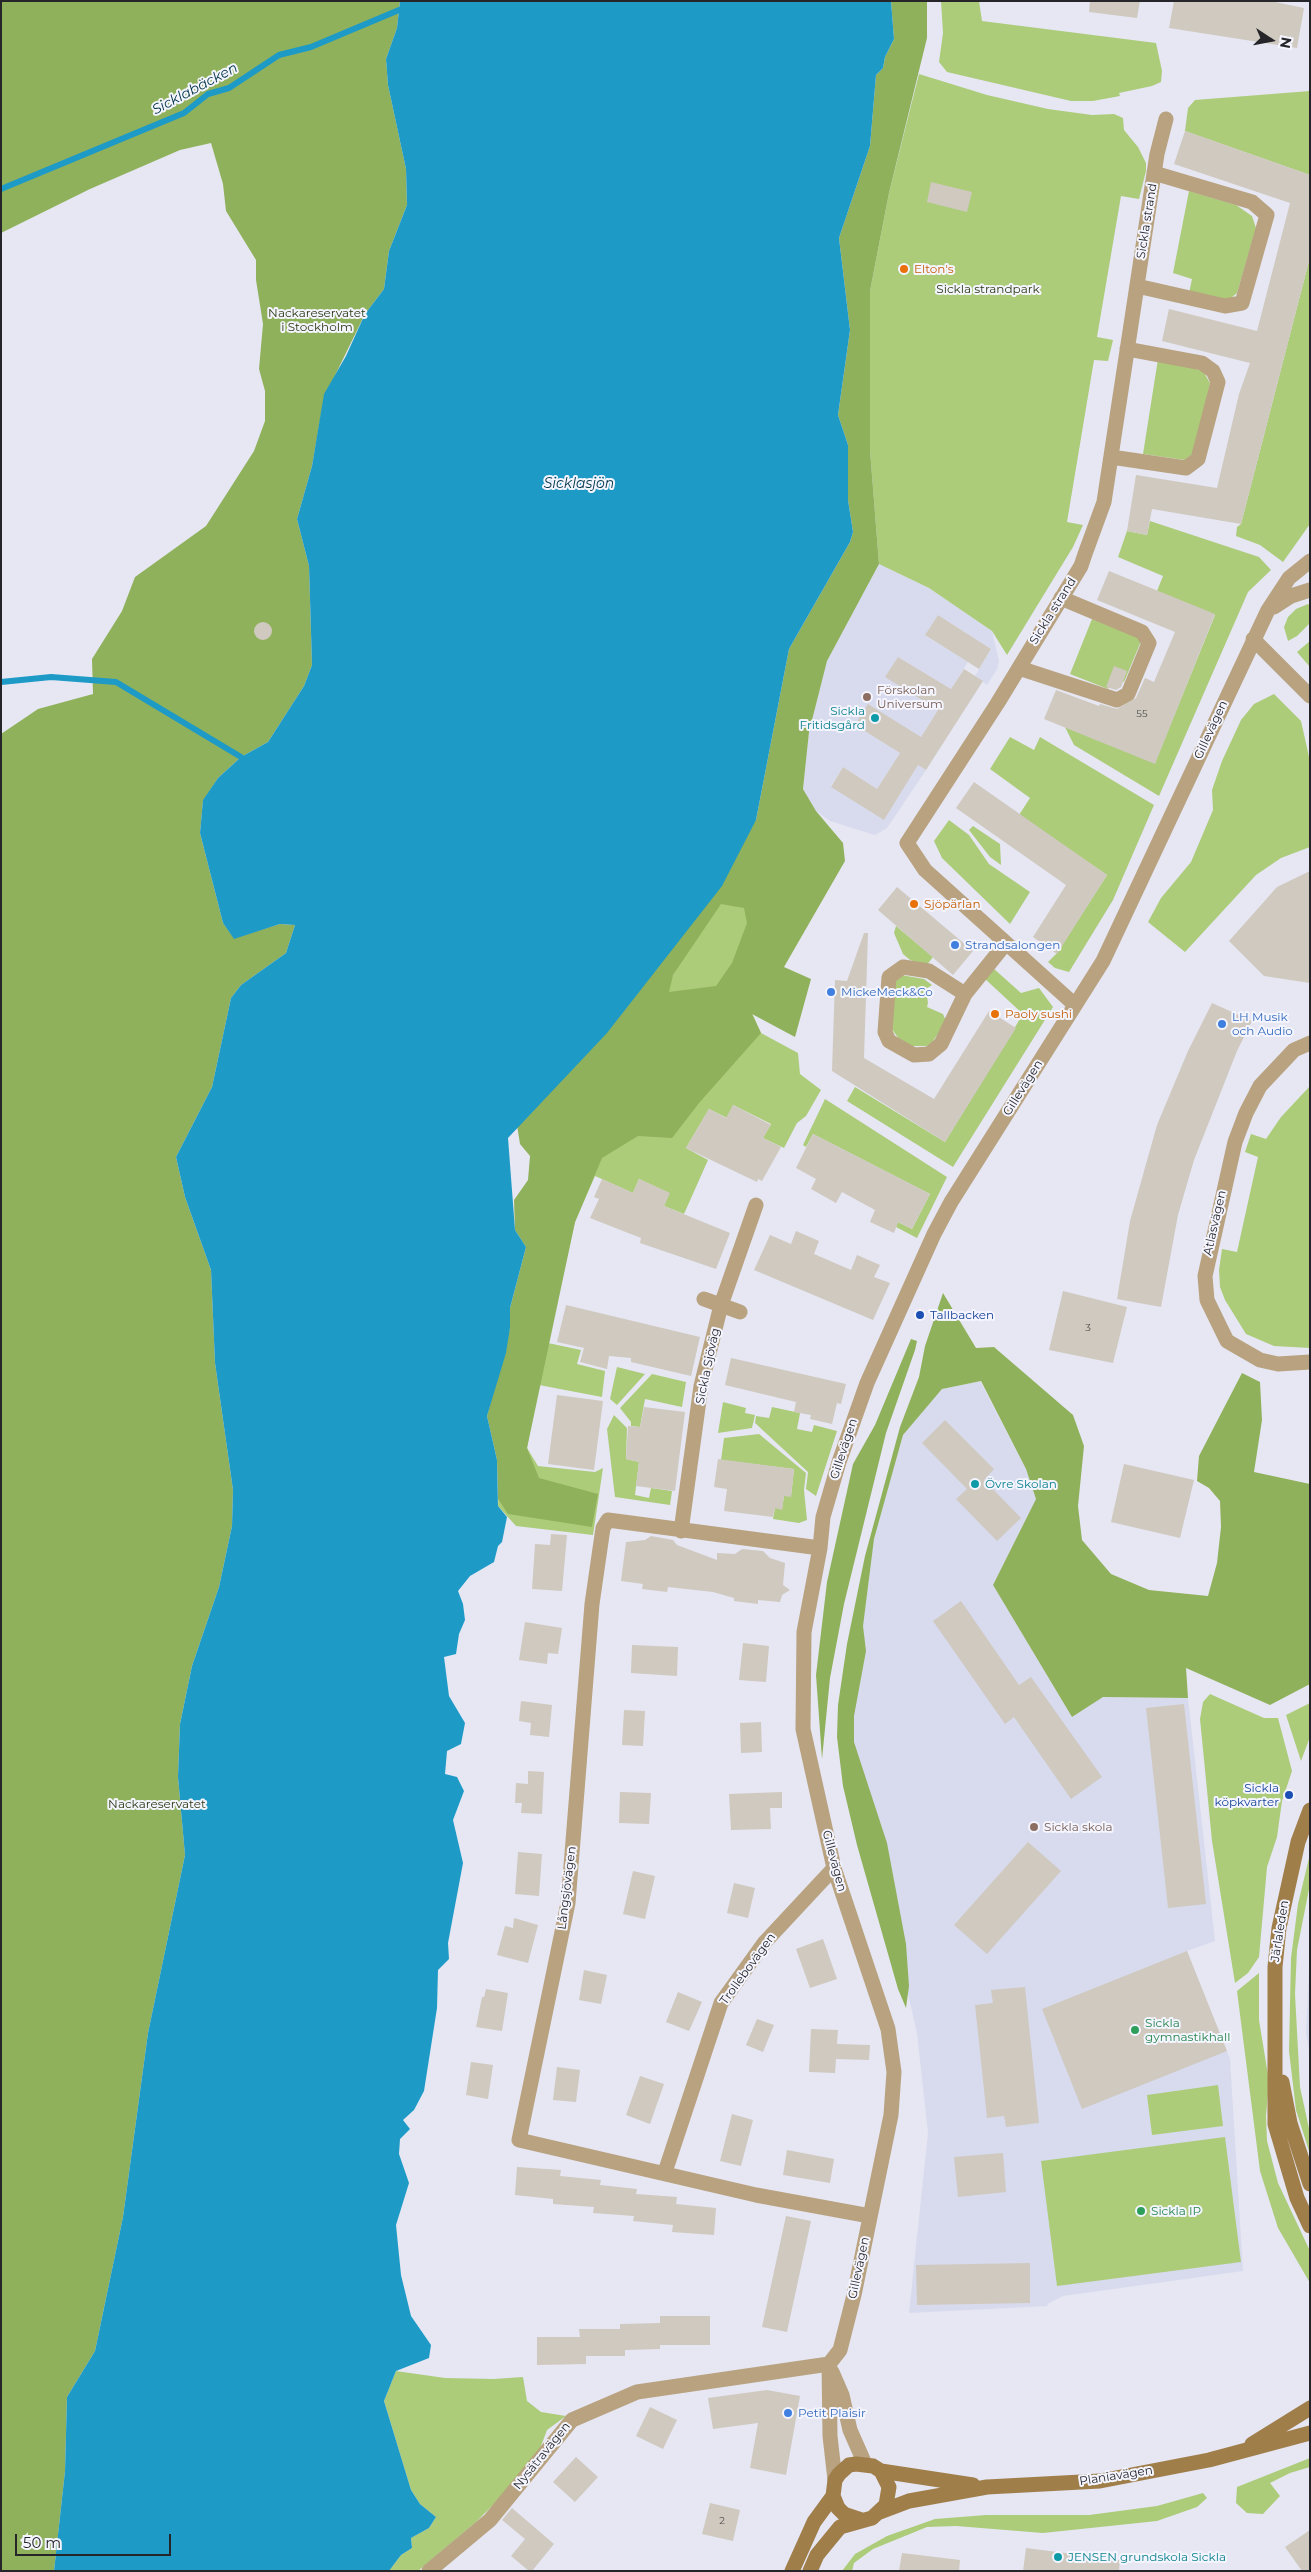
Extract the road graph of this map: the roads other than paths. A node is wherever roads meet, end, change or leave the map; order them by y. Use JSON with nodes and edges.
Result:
{"nodes":[{"id":1,"x":1166,"y":119,"type":"dead end"},
{"id":2,"x":1154,"y":172,"type":"junction"},
{"id":3,"x":1137,"y":286,"type":"junction"},
{"id":4,"x":1127,"y":349,"type":"junction"},
{"id":5,"x":1111,"y":457,"type":"junction"},
{"id":6,"x":1310,"y":561,"type":"edge"},
{"id":7,"x":1310,"y":590,"type":"edge"},
{"id":8,"x":1061,"y":598,"type":"junction"},
{"id":9,"x":1268,"y":610,"type":"junction"},
{"id":10,"x":1253,"y":639,"type":"junction"},
{"id":11,"x":1019,"y":668,"type":"junction"},
{"id":12,"x":1310,"y":696,"type":"edge"},
{"id":13,"x":1006,"y":943,"type":"junction"},
{"id":14,"x":965,"y":994,"type":"junction"},
{"id":15,"x":1075,"y":1005,"type":"junction"},
{"id":16,"x":1310,"y":1043,"type":"edge"},
{"id":17,"x":756,"y":1205,"type":"dead end"},
{"id":18,"x":704,"y":1299,"type":"dead end"},
{"id":19,"x":722,"y":1304,"type":"junction"},
{"id":20,"x":740,"y":1312,"type":"dead end"},
{"id":21,"x":1310,"y":1362,"type":"edge"},
{"id":22,"x":681,"y":1531,"type":"junction"},
{"id":23,"x":820,"y":1548,"type":"junction"},
{"id":24,"x":1310,"y":1810,"type":"edge"},
{"id":25,"x":834,"y":1868,"type":"junction"},
{"id":26,"x":1276,"y":2056,"type":"junction"},
{"id":27,"x":665,"y":2172,"type":"junction"},
{"id":28,"x":1310,"y":2184,"type":"edge"},
{"id":29,"x":870,"y":2216,"type":"junction"},
{"id":30,"x":1310,"y":2226,"type":"edge"},
{"id":31,"x":828,"y":2364,"type":"junction"},
{"id":32,"x":1310,"y":2408,"type":"edge"},
{"id":33,"x":1310,"y":2433,"type":"edge"},
{"id":34,"x":1242,"y":2450,"type":"junction"},
{"id":35,"x":865,"y":2464,"type":"junction"},
{"id":36,"x":880,"y":2472,"type":"junction"},
{"id":37,"x":835,"y":2480,"type":"junction"},
{"id":38,"x":987,"y":2487,"type":"junction"},
{"id":39,"x":833,"y":2496,"type":"junction"},
{"id":40,"x":880,"y":2512,"type":"junction"},
{"id":41,"x":862,"y":2520,"type":"junction"},
{"id":42,"x":430,"y":2571,"type":"edge"},
{"id":43,"x":792,"y":2571,"type":"edge"},
{"id":44,"x":810,"y":2571,"type":"edge"}],
"edges":[{"from":1,"to":2,"type":"street","name":"Sickla strand"},
{"from":2,"to":3,"type":"street","name":"Sickla strand"},
{"from":2,"to":3,"type":"street"},
{"from":3,"to":4,"type":"street","name":"Sickla strand"},
{"from":4,"to":5,"type":"street","name":"Sickla strand"},
{"from":4,"to":5,"type":"street"},
{"from":5,"to":8,"type":"street","name":"Sickla strand"},
{"from":6,"to":9,"type":"street","name":"Gillevägen"},
{"from":7,"to":9,"type":"street"},
{"from":8,"to":11,"type":"street","name":"Sickla strand"},
{"from":8,"to":11,"type":"street"},
{"from":9,"to":10,"type":"street","name":"Gillevägen"},
{"from":10,"to":12,"type":"street"},
{"from":10,"to":15,"type":"street","name":"Gillevägen"},
{"from":11,"to":13,"type":"street","name":"Sickla strand"},
{"from":13,"to":14,"type":"street"},
{"from":13,"to":15,"type":"street","name":"Sickla strand"},
{"from":14,"to":14,"type":"street"},
{"from":15,"to":23,"type":"street","name":"Gillevägen"},
{"from":16,"to":21,"type":"street","name":"Atlasvägen"},
{"from":17,"to":19,"type":"street","name":"Sickla Sjöväg"},
{"from":18,"to":19,"type":"street"},
{"from":19,"to":20,"type":"street"},
{"from":19,"to":22,"type":"street","name":"Sickla Sjöväg"},
{"from":22,"to":23,"type":"street","name":"Långsjövägen"},
{"from":22,"to":27,"type":"street","name":"Långsjövägen"},
{"from":23,"to":25,"type":"street","name":"Gillevägen"},
{"from":24,"to":26,"type":"main road","name":"Järlaleden"},
{"from":25,"to":27,"type":"street","name":"Trollebovägen"},
{"from":25,"to":29,"type":"street","name":"Gillevägen"},
{"from":26,"to":28,"type":"main road","name":"Järlaleden"},
{"from":26,"to":30,"type":"main road","name":"Järlaleden"},
{"from":27,"to":29,"type":"street","name":"Långsjövägen"},
{"from":29,"to":31,"type":"street","name":"Gillevägen"},
{"from":31,"to":35,"type":"street"},
{"from":31,"to":37,"type":"street"},
{"from":31,"to":42,"type":"street","name":"Nysätravägen"},
{"from":32,"to":34,"type":"main road","name":"Planiavägen"},
{"from":33,"to":34,"type":"main road","name":"Planiavägen"},
{"from":34,"to":38,"type":"main road","name":"Planiavägen"},
{"from":35,"to":36,"type":"main road"},
{"from":35,"to":37,"type":"main road"},
{"from":36,"to":38,"type":"main road","name":"Planiavägen"},
{"from":36,"to":40,"type":"main road"},
{"from":37,"to":39,"type":"main road"},
{"from":38,"to":40,"type":"main road","name":"Planiavägen"},
{"from":39,"to":41,"type":"main road"},
{"from":39,"to":43,"type":"main road"},
{"from":40,"to":41,"type":"main road"},
{"from":41,"to":44,"type":"main road"}]}
